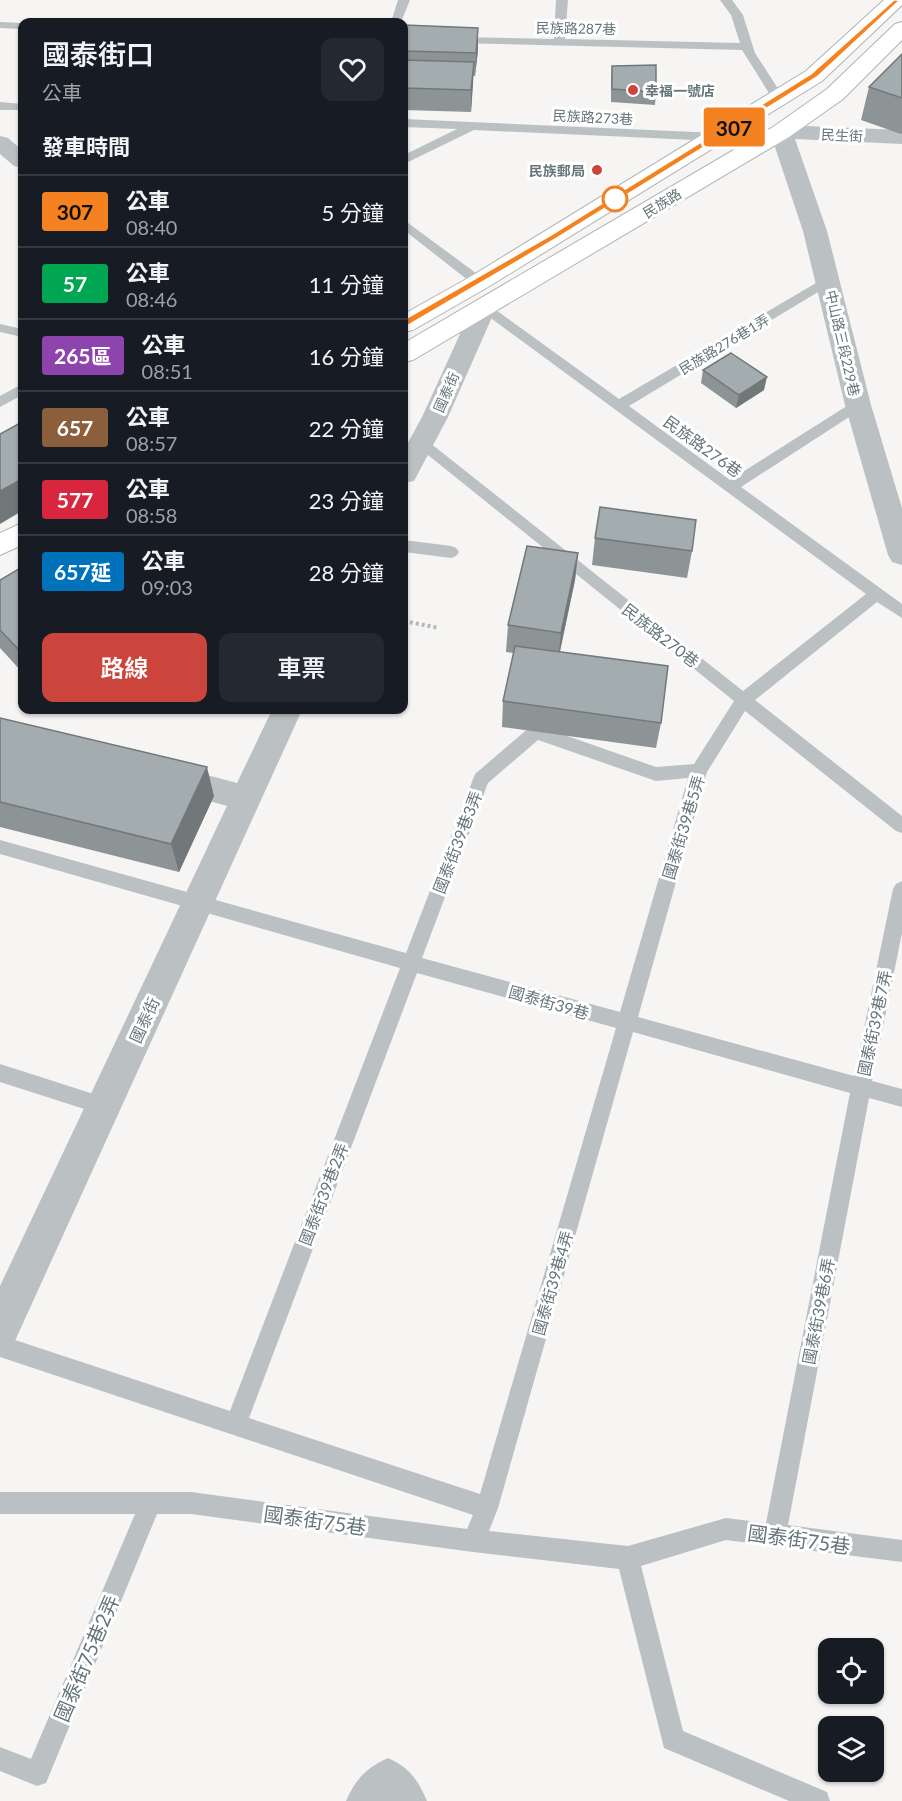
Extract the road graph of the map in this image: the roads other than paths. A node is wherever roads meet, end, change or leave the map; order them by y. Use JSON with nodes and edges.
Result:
{"nodes":[{"id":1,"x":404,"y":0,"type":"edge"},
{"id":2,"x":562,"y":0,"type":"edge"},
{"id":3,"x":726,"y":0,"type":"edge"},
{"id":4,"x":896,"y":0,"type":"edge"},
{"id":5,"x":397,"y":18,"type":"edge"},
{"id":6,"x":0,"y":25,"type":"edge"},
{"id":7,"x":18,"y":26,"type":"edge"},
{"id":8,"x":902,"y":28,"type":"edge"},
{"id":9,"x":448,"y":40,"type":"edge"},
{"id":10,"x":560,"y":42,"type":"junction"},
{"id":11,"x":747,"y":47,"type":"junction"},
{"id":12,"x":778,"y":98,"type":"junction"},
{"id":13,"x":0,"y":106,"type":"edge"},
{"id":14,"x":18,"y":106,"type":"edge"},
{"id":15,"x":408,"y":123,"type":"edge"},
{"id":16,"x":472,"y":126,"type":"junction"},
{"id":17,"x":781,"y":132,"type":"junction"},
{"id":18,"x":717,"y":137,"type":"junction"},
{"id":19,"x":902,"y":137,"type":"edge"},
{"id":20,"x":0,"y":143,"type":"edge"},
{"id":21,"x":18,"y":158,"type":"edge"},
{"id":22,"x":408,"y":158,"type":"edge"},
{"id":23,"x":408,"y":227,"type":"edge"},
{"id":24,"x":828,"y":280,"type":"junction"},
{"id":25,"x":479,"y":282,"type":"junction"},
{"id":26,"x":484,"y":308,"type":"junction"},
{"id":27,"x":408,"y":322,"type":"edge"},
{"id":28,"x":0,"y":328,"type":"edge"},
{"id":29,"x":18,"y":332,"type":"edge"},
{"id":30,"x":408,"y":352,"type":"edge"},
{"id":31,"x":18,"y":391,"type":"edge"},
{"id":32,"x":0,"y":402,"type":"edge"},
{"id":33,"x":858,"y":405,"type":"junction"},
{"id":34,"x":619,"y":406,"type":"junction"},
{"id":35,"x":420,"y":443,"type":"junction"},
{"id":36,"x":408,"y":466,"type":"edge"},
{"id":37,"x":730,"y":487,"type":"junction"},
{"id":38,"x":18,"y":535,"type":"edge"},
{"id":39,"x":0,"y":545,"type":"edge"},
{"id":40,"x":408,"y":547,"type":"edge"},
{"id":41,"x":451,"y":552,"type":"dead end"},
{"id":42,"x":901,"y":552,"type":"edge"},
{"id":43,"x":877,"y":593,"type":"junction"},
{"id":44,"x":902,"y":612,"type":"edge"},
{"id":45,"x":743,"y":700,"type":"junction"},
{"id":46,"x":285,"y":714,"type":"edge"},
{"id":47,"x":699,"y":770,"type":"junction"},
{"id":48,"x":145,"y":771,"type":"edge"},
{"id":49,"x":245,"y":798,"type":"junction"},
{"id":50,"x":902,"y":826,"type":"edge"},
{"id":51,"x":0,"y":847,"type":"edge"},
{"id":52,"x":902,"y":889,"type":"edge"},
{"id":53,"x":197,"y":904,"type":"junction"},
{"id":54,"x":410,"y":963,"type":"junction"},
{"id":55,"x":626,"y":1024,"type":"junction"},
{"id":56,"x":0,"y":1073,"type":"edge"},
{"id":57,"x":861,"y":1087,"type":"junction"},
{"id":58,"x":902,"y":1098,"type":"edge"},
{"id":59,"x":104,"y":1106,"type":"junction"},
{"id":60,"x":0,"y":1329,"type":"edge"},
{"id":61,"x":0,"y":1346,"type":"edge"},
{"id":62,"x":236,"y":1424,"type":"junction"},
{"id":63,"x":0,"y":1503,"type":"edge"},
{"id":64,"x":150,"y":1505,"type":"junction"},
{"id":65,"x":487,"y":1508,"type":"junction"},
{"id":66,"x":775,"y":1536,"type":"junction"},
{"id":67,"x":473,"y":1541,"type":"junction"},
{"id":68,"x":902,"y":1551,"type":"edge"},
{"id":69,"x":628,"y":1558,"type":"junction"},
{"id":70,"x":0,"y":1759,"type":"edge"},
{"id":71,"x":369,"y":1801,"type":"edge"},
{"id":72,"x":404,"y":1801,"type":"edge"},
{"id":73,"x":818,"y":1801,"type":"edge"}],
"edges":[{"from":1,"to":5,"type":"lane"},
{"from":2,"to":10,"type":"lane"},
{"from":3,"to":11,"type":"lane"},
{"from":4,"to":12,"type":"main road","name":"民族路"},
{"from":6,"to":7,"type":"lane"},
{"from":8,"to":17,"type":"main road","name":"民族路"},
{"from":9,"to":10,"type":"lane","name":"民族路287巷"},
{"from":10,"to":11,"type":"lane","name":"民族路287巷"},
{"from":11,"to":12,"type":"lane"},
{"from":12,"to":18,"type":"main road","name":"民族路"},
{"from":13,"to":14,"type":"lane"},
{"from":15,"to":16,"type":"lane","name":"民族路273巷"},
{"from":16,"to":18,"type":"lane","name":"民族路273巷"},
{"from":16,"to":22,"type":"lane"},
{"from":17,"to":18,"type":"lane","name":"民族路273巷"},
{"from":17,"to":19,"type":"street","name":"民生街"},
{"from":17,"to":24,"type":"street","name":"中山路三段229巷"},
{"from":17,"to":26,"type":"main road","name":"民族路"},
{"from":18,"to":25,"type":"main road","name":"民族路"},
{"from":20,"to":21,"type":"street"},
{"from":23,"to":25,"type":"lane"},
{"from":24,"to":33,"type":"street","name":"中山路三段229巷"},
{"from":24,"to":34,"type":"lane","name":"民族路276巷1弄"},
{"from":25,"to":27,"type":"main road","name":"民族路"},
{"from":26,"to":30,"type":"main road","name":"民族路"},
{"from":26,"to":34,"type":"lane","name":"民族路276巷"},
{"from":26,"to":35,"type":"street","name":"國泰街"},
{"from":28,"to":29,"type":"lane"},
{"from":31,"to":32,"type":"lane"},
{"from":33,"to":37,"type":"lane"},
{"from":33,"to":42,"type":"street","name":"中山路三段229巷"},
{"from":34,"to":37,"type":"lane","name":"民族路276巷"},
{"from":35,"to":36,"type":"street","name":"國泰街"},
{"from":35,"to":45,"type":"lane","name":"民族路270巷"},
{"from":37,"to":43,"type":"lane","name":"民族路276巷"},
{"from":38,"to":39,"type":"main road"},
{"from":40,"to":41,"type":"lane"},
{"from":43,"to":44,"type":"lane","name":"民族路276巷"},
{"from":43,"to":45,"type":"lane","name":"國泰街39巷5弄"},
{"from":45,"to":47,"type":"lane","name":"國泰街39巷5弄"},
{"from":45,"to":50,"type":"lane","name":"民族路270巷"},
{"from":46,"to":49,"type":"street","name":"國泰街"},
{"from":47,"to":54,"type":"lane","name":"國泰街39巷3弄"},
{"from":47,"to":55,"type":"lane","name":"國泰街39巷5弄"},
{"from":48,"to":49,"type":"street"},
{"from":49,"to":53,"type":"street","name":"國泰街"},
{"from":51,"to":53,"type":"lane","name":"國泰街39巷"},
{"from":52,"to":57,"type":"lane","name":"國泰街39巷7弄"},
{"from":53,"to":54,"type":"lane","name":"國泰街39巷"},
{"from":53,"to":59,"type":"street","name":"國泰街"},
{"from":54,"to":55,"type":"lane","name":"國泰街39巷"},
{"from":54,"to":62,"type":"lane","name":"國泰街39巷2弄"},
{"from":55,"to":57,"type":"lane","name":"國泰街39巷"},
{"from":55,"to":65,"type":"lane","name":"國泰街39巷4弄"},
{"from":56,"to":59,"type":"lane"},
{"from":57,"to":58,"type":"lane","name":"國泰街39巷"},
{"from":57,"to":66,"type":"lane","name":"國泰街39巷6弄"},
{"from":59,"to":60,"type":"street","name":"國泰街"},
{"from":61,"to":62,"type":"lane"},
{"from":62,"to":65,"type":"lane"},
{"from":63,"to":64,"type":"lane","name":"國泰街75巷"},
{"from":64,"to":67,"type":"lane","name":"國泰街75巷"},
{"from":64,"to":70,"type":"lane","name":"國泰街75巷2弄"},
{"from":65,"to":67,"type":"lane","name":"國泰街39巷4弄"},
{"from":66,"to":68,"type":"lane","name":"國泰街75巷"},
{"from":66,"to":69,"type":"lane","name":"國泰街75巷"},
{"from":67,"to":69,"type":"lane","name":"國泰街75巷"},
{"from":69,"to":73,"type":"lane"},
{"from":71,"to":72,"type":"street"}]}
